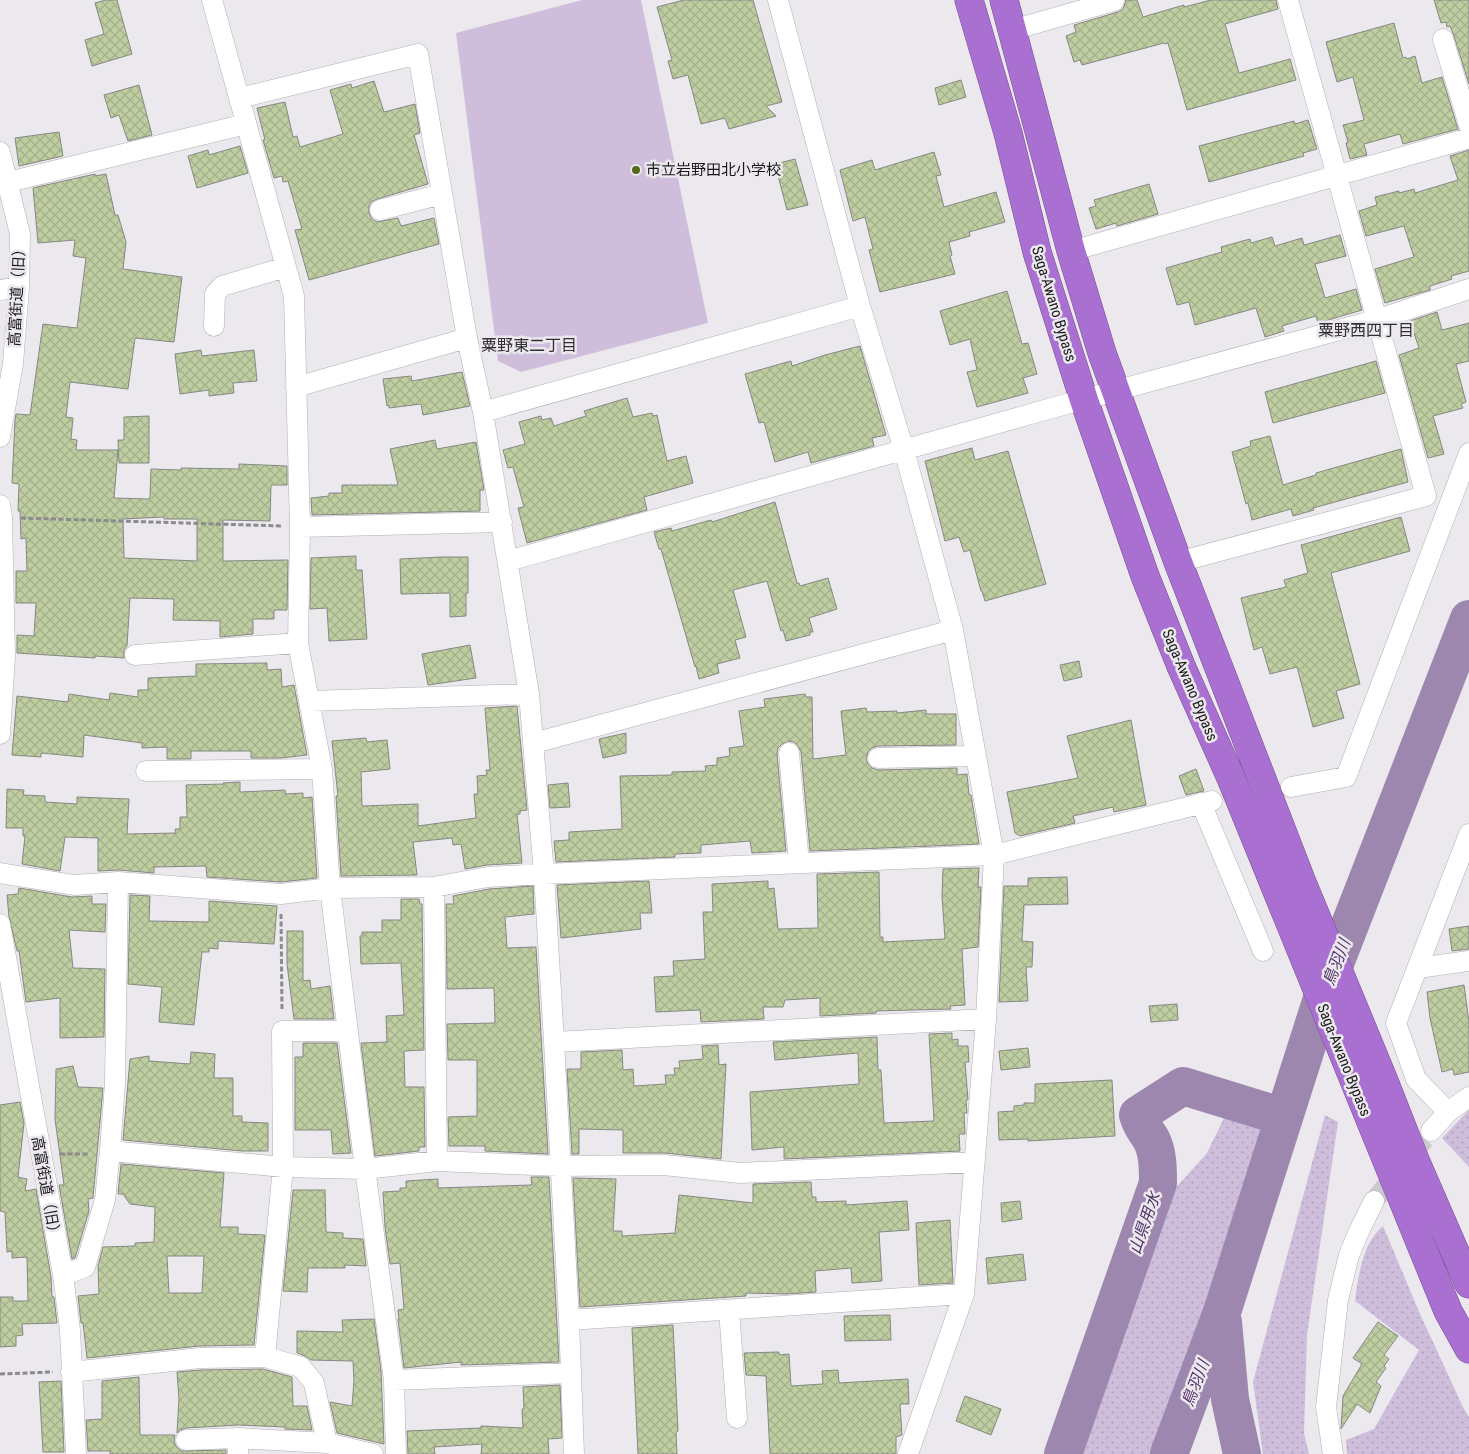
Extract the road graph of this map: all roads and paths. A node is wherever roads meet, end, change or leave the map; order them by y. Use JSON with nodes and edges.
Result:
{"nodes":[{"id":1,"x":212,"y":0,"type":"edge"},
{"id":2,"x":778,"y":0,"type":"edge"},
{"id":3,"x":969,"y":0,"type":"edge"},
{"id":4,"x":1004,"y":0,"type":"edge"},
{"id":5,"x":1288,"y":0,"type":"edge"},
{"id":6,"x":1114,"y":1,"type":"dead end"},
{"id":7,"x":1012,"y":30,"type":"junction"},
{"id":8,"x":1443,"y":39,"type":"dead end"},
{"id":9,"x":240,"y":98,"type":"junction"},
{"id":10,"x":246,"y":124,"type":"junction"},
{"id":11,"x":1469,"y":125,"type":"edge"},
{"id":12,"x":1469,"y":138,"type":"edge"},
{"id":13,"x":0,"y":152,"type":"edge"},
{"id":14,"x":1336,"y":176,"type":"junction"},
{"id":15,"x":4,"y":183,"type":"edge"},
{"id":16,"x":442,"y":194,"type":"junction"},
{"id":17,"x":380,"y":210,"type":"dead end"},
{"id":18,"x":1071,"y":251,"type":"junction"},
{"id":19,"x":286,"y":267,"type":"junction"},
{"id":20,"x":10,"y":288,"type":"edge"},
{"id":21,"x":1469,"y":289,"type":"edge"},
{"id":22,"x":860,"y":306,"type":"junction"},
{"id":23,"x":1376,"y":320,"type":"junction"},
{"id":24,"x":214,"y":326,"type":"dead end"},
{"id":25,"x":467,"y":338,"type":"junction"},
{"id":26,"x":296,"y":387,"type":"junction"},
{"id":27,"x":1116,"y":392,"type":"junction"},
{"id":28,"x":1084,"y":400,"type":"junction"},
{"id":29,"x":483,"y":412,"type":"junction"},
{"id":30,"x":0,"y":437,"type":"edge"},
{"id":31,"x":904,"y":450,"type":"junction"},
{"id":32,"x":1469,"y":453,"type":"edge"},
{"id":33,"x":1426,"y":496,"type":"junction"},
{"id":34,"x":1,"y":511,"type":"edge"},
{"id":35,"x":1444,"y":519,"type":"junction"},
{"id":36,"x":502,"y":522,"type":"junction"},
{"id":37,"x":300,"y":527,"type":"junction"},
{"id":38,"x":508,"y":561,"type":"junction"},
{"id":39,"x":1178,"y":562,"type":"junction"},
{"id":40,"x":953,"y":630,"type":"junction"},
{"id":41,"x":298,"y":643,"type":"junction"},
{"id":42,"x":135,"y":655,"type":"dead end"},
{"id":43,"x":529,"y":694,"type":"junction"},
{"id":44,"x":308,"y":701,"type":"junction"},
{"id":45,"x":0,"y":734,"type":"edge"},
{"id":46,"x":534,"y":743,"type":"junction"},
{"id":47,"x":790,"y":754,"type":"dead end"},
{"id":48,"x":975,"y":756,"type":"junction"},
{"id":49,"x":878,"y":758,"type":"dead end"},
{"id":50,"x":322,"y":769,"type":"junction"},
{"id":51,"x":146,"y":771,"type":"dead end"},
{"id":52,"x":1291,"y":787,"type":"dead end"},
{"id":53,"x":1469,"y":834,"type":"edge"},
{"id":54,"x":994,"y":855,"type":"junction"},
{"id":55,"x":799,"y":864,"type":"junction"},
{"id":56,"x":0,"y":872,"type":"edge"},
{"id":57,"x":544,"y":874,"type":"junction"},
{"id":58,"x":118,"y":882,"type":"junction"},
{"id":59,"x":434,"y":887,"type":"junction"},
{"id":60,"x":330,"y":888,"type":"junction"},
{"id":61,"x":281,"y":894,"type":"junction"},
{"id":62,"x":0,"y":924,"type":"edge"},
{"id":63,"x":1263,"y":951,"type":"dead end"},
{"id":64,"x":1469,"y":961,"type":"edge"},
{"id":65,"x":1418,"y":968,"type":"junction"},
{"id":66,"x":986,"y":1019,"type":"junction"},
{"id":67,"x":282,"y":1030,"type":"junction"},
{"id":68,"x":348,"y":1030,"type":"junction"},
{"id":69,"x":554,"y":1042,"type":"junction"},
{"id":70,"x":1469,"y":1097,"type":"edge"},
{"id":71,"x":1448,"y":1112,"type":"junction"},
{"id":72,"x":1431,"y":1131,"type":"tunnel mouth"},
{"id":73,"x":110,"y":1153,"type":"junction"},
{"id":74,"x":40,"y":1154,"type":"junction"},
{"id":75,"x":437,"y":1161,"type":"junction"},
{"id":76,"x":975,"y":1162,"type":"junction"},
{"id":77,"x":560,"y":1166,"type":"junction"},
{"id":78,"x":283,"y":1167,"type":"junction"},
{"id":79,"x":365,"y":1169,"type":"junction"},
{"id":80,"x":1374,"y":1201,"type":"tunnel mouth"},
{"id":81,"x":63,"y":1275,"type":"junction"},
{"id":82,"x":1469,"y":1284,"type":"edge"},
{"id":83,"x":964,"y":1294,"type":"junction"},
{"id":84,"x":730,"y":1310,"type":"junction"},
{"id":85,"x":569,"y":1320,"type":"junction"},
{"id":86,"x":1469,"y":1349,"type":"edge"},
{"id":87,"x":265,"y":1357,"type":"junction"},
{"id":88,"x":71,"y":1372,"type":"junction"},
{"id":89,"x":571,"y":1373,"type":"junction"},
{"id":90,"x":0,"y":1374,"type":"edge"},
{"id":91,"x":394,"y":1380,"type":"junction"},
{"id":92,"x":736,"y":1418,"type":"dead end"},
{"id":93,"x":186,"y":1440,"type":"dead end"},
{"id":94,"x":327,"y":1442,"type":"junction"},
{"id":95,"x":238,"y":1446,"type":"edge"},
{"id":96,"x":76,"y":1454,"type":"edge"},
{"id":97,"x":373,"y":1454,"type":"edge"},
{"id":98,"x":396,"y":1454,"type":"edge"},
{"id":99,"x":574,"y":1454,"type":"edge"},
{"id":100,"x":908,"y":1454,"type":"edge"},
{"id":101,"x":1333,"y":1454,"type":"edge"}],
"edges":[{"from":1,"to":9,"type":"street"},
{"from":2,"to":22,"type":"street"},
{"from":3,"to":28,"type":"highway","name":"Saga-Awano Bypass"},
{"from":4,"to":7,"type":"highway","name":"Saga-Awano Bypass"},
{"from":5,"to":14,"type":"street"},
{"from":6,"to":7,"type":"street"},
{"from":7,"to":18,"type":"highway","name":"Saga-Awano Bypass"},
{"from":8,"to":11,"type":"street"},
{"from":9,"to":10,"type":"street"},
{"from":9,"to":16,"type":"street"},
{"from":10,"to":15,"type":"street"},
{"from":10,"to":19,"type":"street"},
{"from":12,"to":14,"type":"street"},
{"from":13,"to":15,"type":"street","name":"高富街道（旧）"},
{"from":14,"to":18,"type":"street"},
{"from":14,"to":23,"type":"street"},
{"from":15,"to":20,"type":"street","name":"高富街道（旧）"},
{"from":16,"to":17,"type":"street"},
{"from":16,"to":25,"type":"street"},
{"from":18,"to":27,"type":"highway","name":"Saga-Awano Bypass"},
{"from":19,"to":24,"type":"street"},
{"from":19,"to":26,"type":"street"},
{"from":20,"to":30,"type":"street","name":"高富街道（旧）"},
{"from":21,"to":23,"type":"street"},
{"from":22,"to":29,"type":"street"},
{"from":22,"to":31,"type":"street"},
{"from":23,"to":27,"type":"street"},
{"from":23,"to":33,"type":"street"},
{"from":25,"to":26,"type":"street"},
{"from":25,"to":29,"type":"street"},
{"from":26,"to":37,"type":"street"},
{"from":27,"to":28,"type":"street"},
{"from":27,"to":39,"type":"highway","name":"Saga-Awano Bypass"},
{"from":28,"to":31,"type":"street"},
{"from":28,"to":86,"type":"highway","name":"Saga-Awano Bypass"},
{"from":29,"to":36,"type":"street"},
{"from":31,"to":38,"type":"street"},
{"from":31,"to":40,"type":"street"},
{"from":32,"to":35,"type":"street"},
{"from":33,"to":35,"type":"street"},
{"from":33,"to":39,"type":"street"},
{"from":34,"to":37,"type":"path"},
{"from":34,"to":45,"type":"street"},
{"from":35,"to":52,"type":"street"},
{"from":36,"to":37,"type":"street"},
{"from":36,"to":38,"type":"street"},
{"from":37,"to":41,"type":"street"},
{"from":38,"to":43,"type":"street"},
{"from":39,"to":82,"type":"highway","name":"Saga-Awano Bypass"},
{"from":40,"to":46,"type":"street"},
{"from":40,"to":48,"type":"street"},
{"from":41,"to":42,"type":"street"},
{"from":41,"to":44,"type":"street"},
{"from":43,"to":44,"type":"street"},
{"from":43,"to":46,"type":"street"},
{"from":44,"to":50,"type":"street"},
{"from":46,"to":57,"type":"street"},
{"from":47,"to":55,"type":"street"},
{"from":48,"to":49,"type":"street"},
{"from":48,"to":54,"type":"street"},
{"from":50,"to":51,"type":"street"},
{"from":50,"to":60,"type":"street"},
{"from":53,"to":65,"type":"street"},
{"from":54,"to":55,"type":"street"},
{"from":54,"to":63,"type":"street"},
{"from":54,"to":66,"type":"street"},
{"from":55,"to":57,"type":"street"},
{"from":56,"to":58,"type":"street"},
{"from":57,"to":59,"type":"street"},
{"from":57,"to":69,"type":"street"},
{"from":58,"to":61,"type":"street"},
{"from":58,"to":73,"type":"street"},
{"from":59,"to":60,"type":"street"},
{"from":59,"to":75,"type":"street"},
{"from":60,"to":61,"type":"street"},
{"from":60,"to":68,"type":"street"},
{"from":61,"to":67,"type":"path"},
{"from":62,"to":74,"type":"street","name":"高富街道（旧）"},
{"from":64,"to":65,"type":"street"},
{"from":65,"to":71,"type":"street"},
{"from":66,"to":69,"type":"street"},
{"from":66,"to":76,"type":"street"},
{"from":67,"to":68,"type":"street"},
{"from":67,"to":78,"type":"street"},
{"from":68,"to":79,"type":"street"},
{"from":69,"to":77,"type":"street"},
{"from":70,"to":71,"type":"street"},
{"from":71,"to":72,"type":"street"},
{"from":73,"to":74,"type":"path"},
{"from":73,"to":78,"type":"street"},
{"from":73,"to":81,"type":"street"},
{"from":74,"to":81,"type":"street","name":"高富街道（旧）"},
{"from":75,"to":77,"type":"street"},
{"from":75,"to":79,"type":"street"},
{"from":76,"to":77,"type":"street"},
{"from":76,"to":83,"type":"street"},
{"from":77,"to":85,"type":"street"},
{"from":78,"to":79,"type":"street"},
{"from":78,"to":87,"type":"street"},
{"from":79,"to":91,"type":"street"},
{"from":80,"to":101,"type":"street"},
{"from":81,"to":88,"type":"street","name":"高富街道（旧）"},
{"from":83,"to":84,"type":"street"},
{"from":83,"to":100,"type":"street"},
{"from":84,"to":85,"type":"street"},
{"from":84,"to":92,"type":"street"},
{"from":85,"to":89,"type":"street"},
{"from":87,"to":88,"type":"street"},
{"from":87,"to":94,"type":"street"},
{"from":88,"to":90,"type":"path"},
{"from":88,"to":96,"type":"street","name":"高富街道（旧）"},
{"from":89,"to":91,"type":"street"},
{"from":89,"to":99,"type":"street"},
{"from":91,"to":98,"type":"street"},
{"from":93,"to":95,"type":"street"},
{"from":94,"to":95,"type":"street"},
{"from":94,"to":97,"type":"street"}]}
